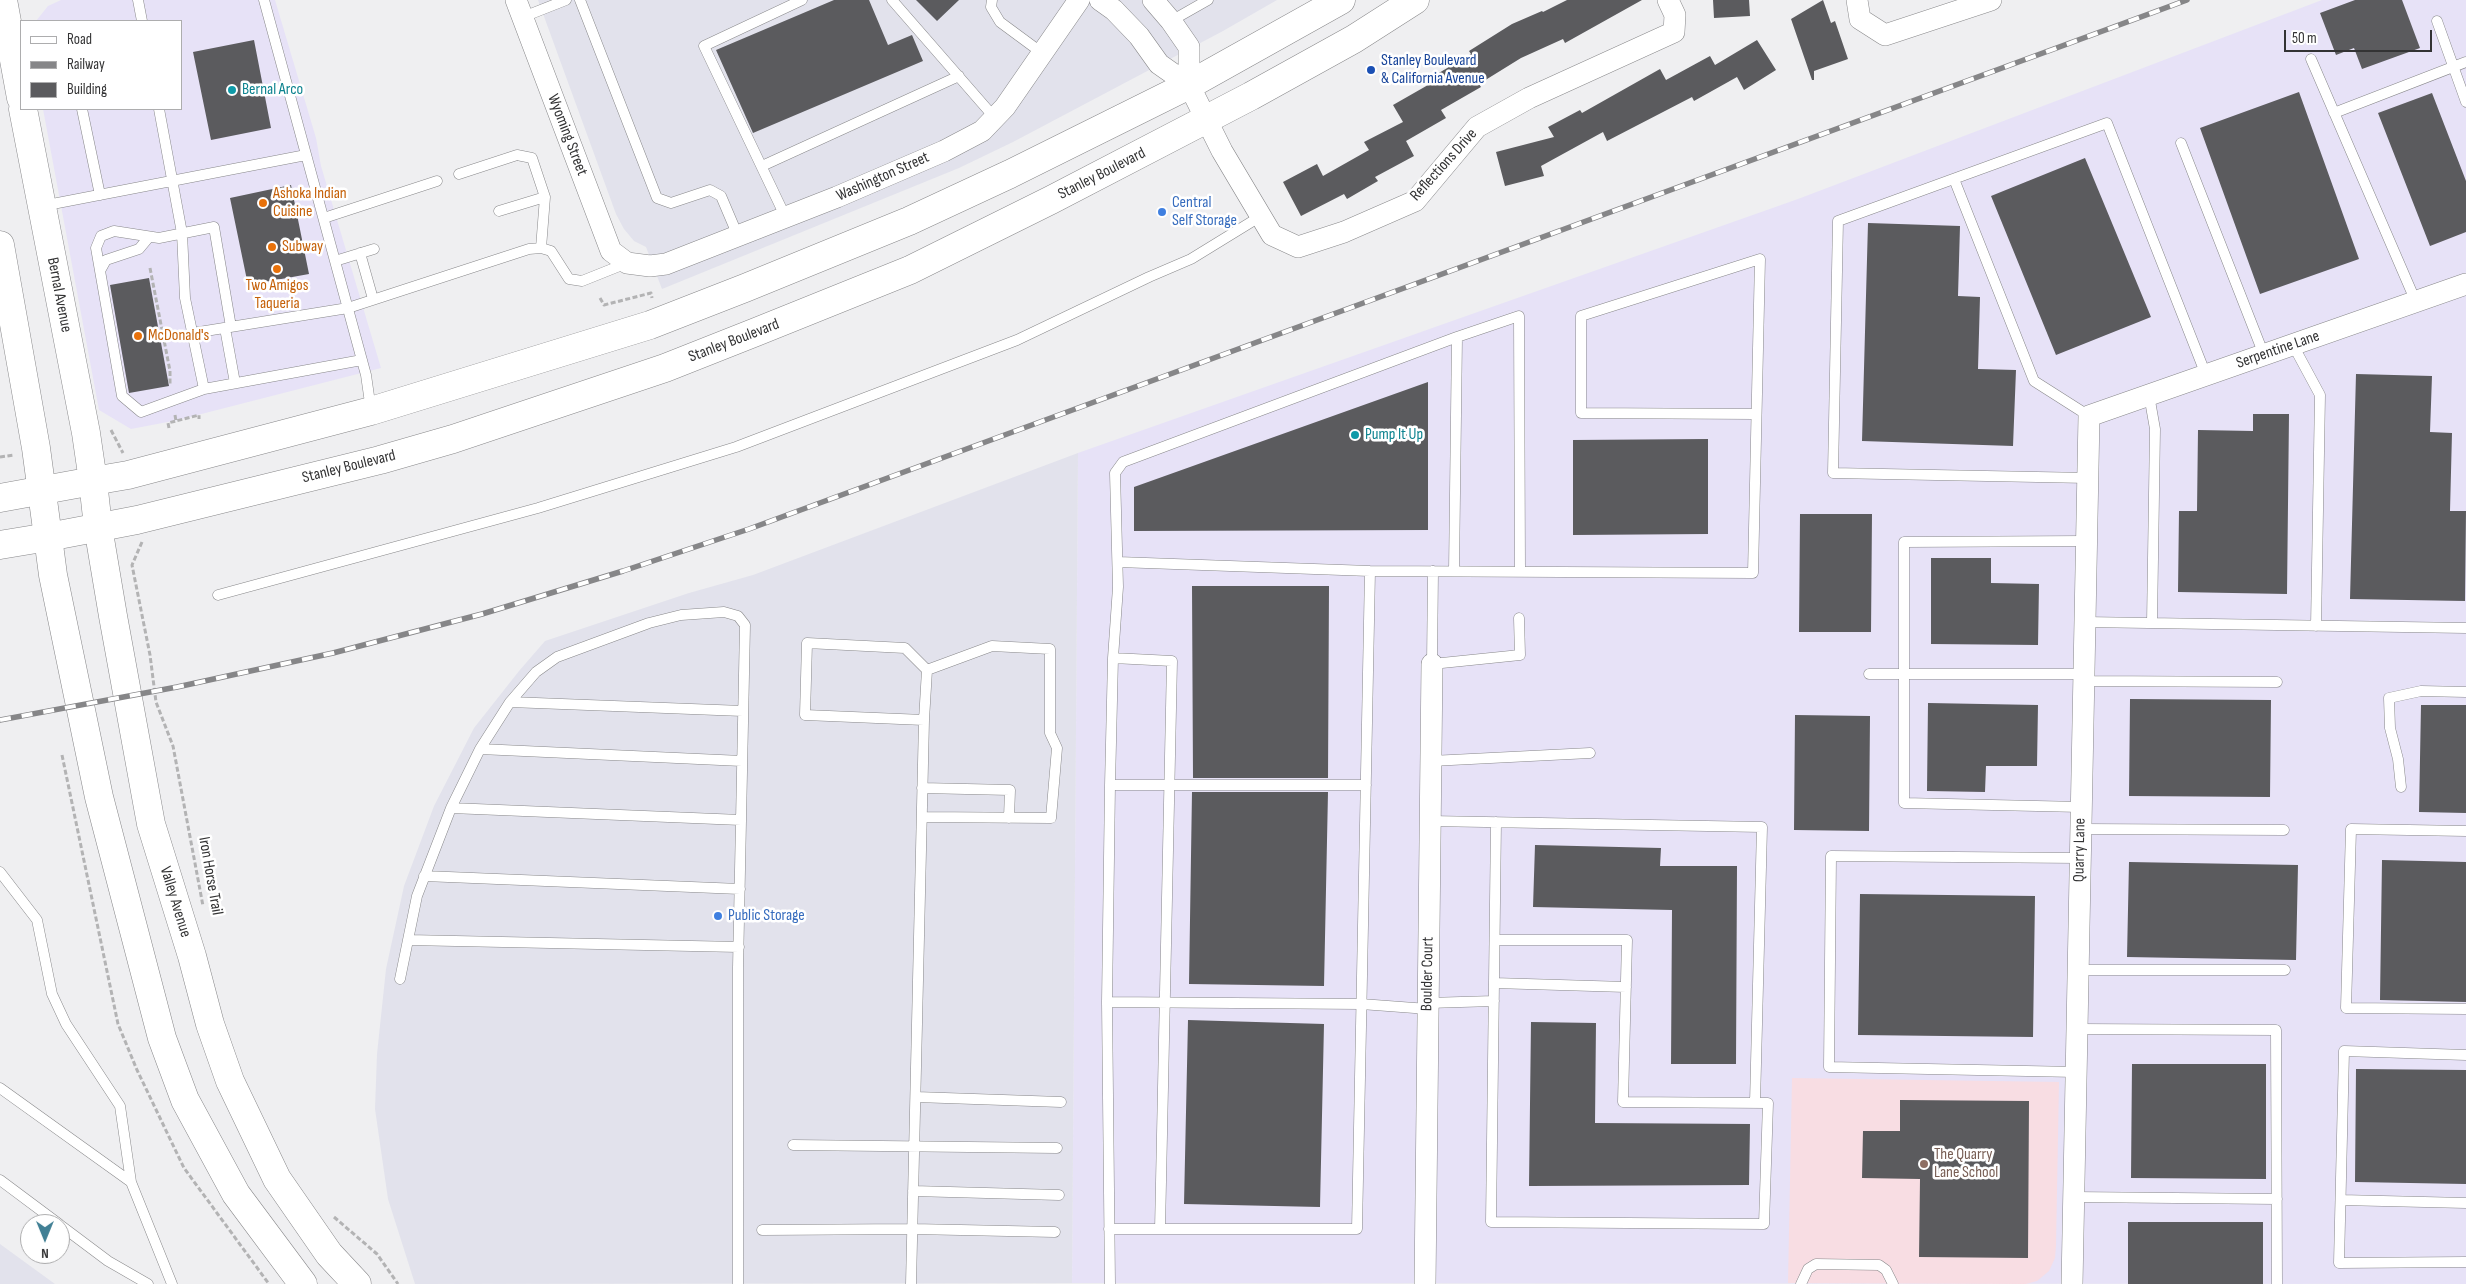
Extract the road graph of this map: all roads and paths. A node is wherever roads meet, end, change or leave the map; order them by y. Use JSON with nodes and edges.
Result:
{"nodes":[{"id":1,"x":2,"y":0,"type":"edge"},
{"id":2,"x":138,"y":0,"type":"edge"},
{"id":3,"x":264,"y":0,"type":"edge"},
{"id":4,"x":566,"y":0,"type":"edge"},
{"id":5,"x":580,"y":0,"type":"edge"},
{"id":6,"x":802,"y":0,"type":"edge"},
{"id":7,"x":892,"y":0,"type":"edge"},
{"id":8,"x":992,"y":0,"type":"edge"},
{"id":9,"x":1079,"y":0,"type":"edge"},
{"id":10,"x":1100,"y":0,"type":"edge"},
{"id":11,"x":1153,"y":0,"type":"edge"},
{"id":12,"x":1341,"y":0,"type":"edge"},
{"id":13,"x":1415,"y":0,"type":"edge"},
{"id":14,"x":1668,"y":0,"type":"edge"},
{"id":15,"x":1857,"y":0,"type":"edge"},
{"id":16,"x":1992,"y":0,"type":"edge"},
{"id":17,"x":1203,"y":1,"type":"edge"},
{"id":18,"x":520,"y":9,"type":"edge"},
{"id":19,"x":142,"y":20,"type":"edge"},
{"id":20,"x":1171,"y":21,"type":"junction"},
{"id":21,"x":2437,"y":21,"type":"dead end"},
{"id":22,"x":1042,"y":53,"type":"junction"},
{"id":23,"x":2311,"y":59,"type":"dead end"},
{"id":24,"x":2466,"y":62,"type":"edge"},
{"id":25,"x":2453,"y":67,"type":"junction"},
{"id":26,"x":959,"y":76,"type":"junction"},
{"id":27,"x":1189,"y":85,"type":"junction"},
{"id":28,"x":20,"y":93,"type":"edge"},
{"id":29,"x":2466,"y":102,"type":"edge"},
{"id":30,"x":23,"y":110,"type":"edge"},
{"id":31,"x":82,"y":110,"type":"edge"},
{"id":32,"x":159,"y":110,"type":"edge"},
{"id":33,"x":2334,"y":113,"type":"junction"},
{"id":34,"x":994,"y":117,"type":"junction"},
{"id":35,"x":1206,"y":120,"type":"junction"},
{"id":36,"x":2181,"y":143,"type":"dead end"},
{"id":37,"x":306,"y":155,"type":"junction"},
{"id":38,"x":762,"y":166,"type":"junction"},
{"id":39,"x":459,"y":174,"type":"dead end"},
{"id":40,"x":1954,"y":179,"type":"junction"},
{"id":41,"x":173,"y":181,"type":"junction"},
{"id":42,"x":437,"y":181,"type":"dead end"},
{"id":43,"x":100,"y":194,"type":"junction"},
{"id":44,"x":545,"y":197,"type":"junction"},
{"id":45,"x":42,"y":206,"type":"junction"},
{"id":46,"x":499,"y":211,"type":"dead end"},
{"id":47,"x":1261,"y":216,"type":"junction"},
{"id":48,"x":324,"y":218,"type":"junction"},
{"id":49,"x":786,"y":218,"type":"junction"},
{"id":50,"x":182,"y":233,"type":"junction"},
{"id":51,"x":738,"y":236,"type":"junction"},
{"id":52,"x":149,"y":237,"type":"junction"},
{"id":53,"x":0,"y":245,"type":"edge"},
{"id":54,"x":541,"y":248,"type":"junction"},
{"id":55,"x":374,"y":249,"type":"dead end"},
{"id":56,"x":360,"y":253,"type":"junction"},
{"id":57,"x":335,"y":261,"type":"junction"},
{"id":58,"x":627,"y":264,"type":"junction"},
{"id":59,"x":150,"y":268,"type":"dead end"},
{"id":60,"x":100,"y":269,"type":"junction"},
{"id":61,"x":2466,"y":284,"type":"edge"},
{"id":62,"x":600,"y":298,"type":"dead end"},
{"id":63,"x":652,"y":298,"type":"dead end"},
{"id":64,"x":374,"y":299,"type":"junction"},
{"id":65,"x":2416,"y":302,"type":"junction"},
{"id":66,"x":348,"y":308,"type":"junction"},
{"id":67,"x":228,"y":327,"type":"junction"},
{"id":68,"x":193,"y":333,"type":"junction"},
{"id":69,"x":1457,"y":337,"type":"junction"},
{"id":70,"x":2293,"y":345,"type":"junction"},
{"id":71,"x":2264,"y":355,"type":"junction"},
{"id":72,"x":362,"y":360,"type":"junction"},
{"id":73,"x":2206,"y":375,"type":"junction"},
{"id":74,"x":235,"y":383,"type":"junction"},
{"id":75,"x":204,"y":389,"type":"junction"},
{"id":76,"x":170,"y":390,"type":"dead end"},
{"id":77,"x":2149,"y":396,"type":"junction"},
{"id":78,"x":371,"y":410,"type":"junction"},
{"id":79,"x":1755,"y":414,"type":"junction"},
{"id":80,"x":175,"y":416,"type":"dead end"},
{"id":81,"x":2089,"y":416,"type":"junction"},
{"id":82,"x":199,"y":419,"type":"dead end"},
{"id":83,"x":176,"y":421,"type":"junction"},
{"id":84,"x":109,"y":428,"type":"dead end"},
{"id":85,"x":169,"y":428,"type":"dead end"},
{"id":86,"x":6,"y":457,"type":"dead end"},
{"id":87,"x":0,"y":458,"type":"edge"},
{"id":88,"x":128,"y":475,"type":"junction"},
{"id":89,"x":2088,"y":478,"type":"junction"},
{"id":90,"x":93,"y":482,"type":"junction"},
{"id":91,"x":42,"y":490,"type":"junction"},
{"id":92,"x":0,"y":498,"type":"edge"},
{"id":93,"x":137,"y":520,"type":"junction"},
{"id":94,"x":98,"y":528,"type":"junction"},
{"id":95,"x":48,"y":537,"type":"junction"},
{"id":96,"x":2086,"y":541,"type":"junction"},
{"id":97,"x":0,"y":545,"type":"edge"},
{"id":98,"x":1118,"y":562,"type":"junction"},
{"id":99,"x":1370,"y":571,"type":"junction"},
{"id":100,"x":1433,"y":571,"type":"junction"},
{"id":101,"x":1454,"y":571,"type":"junction"},
{"id":102,"x":1520,"y":572,"type":"junction"},
{"id":103,"x":218,"y":595,"type":"dead end"},
{"id":104,"x":1519,"y":618,"type":"dead end"},
{"id":105,"x":2085,"y":622,"type":"junction"},
{"id":106,"x":2152,"y":623,"type":"junction"},
{"id":107,"x":2316,"y":626,"type":"junction"},
{"id":108,"x":2466,"y":628,"type":"edge"},
{"id":109,"x":1113,"y":658,"type":"junction"},
{"id":110,"x":1432,"y":664,"type":"junction"},
{"id":111,"x":927,"y":670,"type":"junction"},
{"id":112,"x":1869,"y":674,"type":"dead end"},
{"id":113,"x":1904,"y":674,"type":"junction"},
{"id":114,"x":2084,"y":678,"type":"junction"},
{"id":115,"x":2277,"y":682,"type":"dead end"},
{"id":116,"x":2466,"y":692,"type":"edge"},
{"id":117,"x":510,"y":702,"type":"junction"},
{"id":118,"x":743,"y":711,"type":"junction"},
{"id":119,"x":924,"y":720,"type":"junction"},
{"id":120,"x":480,"y":749,"type":"junction"},
{"id":121,"x":1590,"y":753,"type":"dead end"},
{"id":122,"x":742,"y":760,"type":"junction"},
{"id":123,"x":1431,"y":760,"type":"junction"},
{"id":124,"x":1110,"y":784,"type":"junction"},
{"id":125,"x":1366,"y":785,"type":"junction"},
{"id":126,"x":1169,"y":786,"type":"junction"},
{"id":127,"x":2401,"y":787,"type":"dead end"},
{"id":128,"x":922,"y":788,"type":"junction"},
{"id":129,"x":2081,"y":807,"type":"junction"},
{"id":130,"x":451,"y":808,"type":"junction"},
{"id":131,"x":922,"y":817,"type":"junction"},
{"id":132,"x":1010,"y":818,"type":"junction"},
{"id":133,"x":741,"y":820,"type":"junction"},
{"id":134,"x":1430,"y":821,"type":"junction"},
{"id":135,"x":1496,"y":822,"type":"junction"},
{"id":136,"x":2081,"y":828,"type":"junction"},
{"id":137,"x":2284,"y":830,"type":"dead end"},
{"id":138,"x":2466,"y":830,"type":"edge"},
{"id":139,"x":2080,"y":858,"type":"junction"},
{"id":140,"x":0,"y":872,"type":"edge"},
{"id":141,"x":424,"y":876,"type":"junction"},
{"id":142,"x":740,"y":889,"type":"junction"},
{"id":143,"x":204,"y":910,"type":"dead end"},
{"id":144,"x":408,"y":940,"type":"junction"},
{"id":145,"x":1495,"y":940,"type":"junction"},
{"id":146,"x":739,"y":947,"type":"junction"},
{"id":147,"x":2078,"y":970,"type":"junction"},
{"id":148,"x":2285,"y":970,"type":"dead end"},
{"id":149,"x":400,"y":979,"type":"dead end"},
{"id":150,"x":1494,"y":983,"type":"junction"},
{"id":151,"x":1626,"y":987,"type":"junction"},
{"id":152,"x":1494,"y":1001,"type":"junction"},
{"id":153,"x":1106,"y":1002,"type":"junction"},
{"id":154,"x":1165,"y":1002,"type":"junction"},
{"id":155,"x":1361,"y":1004,"type":"junction"},
{"id":156,"x":1428,"y":1006,"type":"junction"},
{"id":157,"x":2466,"y":1009,"type":"edge"},
{"id":158,"x":2077,"y":1029,"type":"junction"},
{"id":159,"x":2466,"y":1055,"type":"edge"},
{"id":160,"x":2076,"y":1072,"type":"junction"},
{"id":161,"x":0,"y":1088,"type":"edge"},
{"id":162,"x":916,"y":1097,"type":"junction"},
{"id":163,"x":1061,"y":1102,"type":"dead end"},
{"id":164,"x":1755,"y":1103,"type":"junction"},
{"id":165,"x":793,"y":1145,"type":"dead end"},
{"id":166,"x":914,"y":1146,"type":"junction"},
{"id":167,"x":1058,"y":1148,"type":"dead end"},
{"id":168,"x":0,"y":1180,"type":"edge"},
{"id":169,"x":130,"y":1182,"type":"junction"},
{"id":170,"x":914,"y":1191,"type":"junction"},
{"id":171,"x":1059,"y":1195,"type":"dead end"},
{"id":172,"x":2074,"y":1197,"type":"junction"},
{"id":173,"x":2277,"y":1198,"type":"junction"},
{"id":174,"x":2341,"y":1200,"type":"junction"},
{"id":175,"x":2466,"y":1203,"type":"edge"},
{"id":176,"x":46,"y":1214,"type":"edge"},
{"id":177,"x":331,"y":1215,"type":"dead end"},
{"id":178,"x":913,"y":1229,"type":"junction"},
{"id":179,"x":1109,"y":1229,"type":"junction"},
{"id":180,"x":1160,"y":1229,"type":"junction"},
{"id":181,"x":762,"y":1230,"type":"dead end"},
{"id":182,"x":70,"y":1232,"type":"edge"},
{"id":183,"x":1055,"y":1232,"type":"dead end"},
{"id":184,"x":2466,"y":1262,"type":"edge"},
{"id":185,"x":148,"y":1284,"type":"edge"},
{"id":186,"x":172,"y":1284,"type":"edge"},
{"id":187,"x":303,"y":1284,"type":"edge"},
{"id":188,"x":357,"y":1284,"type":"edge"},
{"id":189,"x":398,"y":1284,"type":"edge"},
{"id":190,"x":738,"y":1284,"type":"edge"},
{"id":191,"x":911,"y":1284,"type":"edge"},
{"id":192,"x":1110,"y":1284,"type":"edge"},
{"id":193,"x":1425,"y":1284,"type":"edge"},
{"id":194,"x":1801,"y":1284,"type":"edge"},
{"id":195,"x":1893,"y":1284,"type":"edge"},
{"id":196,"x":2072,"y":1284,"type":"edge"},
{"id":197,"x":2277,"y":1284,"type":"edge"}],
"edges":[{"from":1,"to":28,"type":"main road"},
{"from":2,"to":19,"type":"lane"},
{"from":3,"to":37,"type":"lane"},
{"from":4,"to":18,"type":"lane"},
{"from":5,"to":51,"type":"lane"},
{"from":6,"to":38,"type":"lane"},
{"from":7,"to":26,"type":"lane"},
{"from":8,"to":22,"type":"lane"},
{"from":9,"to":22,"type":"street","name":"Washington Street"},
{"from":10,"to":27,"type":"street"},
{"from":11,"to":20,"type":"street"},
{"from":12,"to":27,"type":"main road"},
{"from":13,"to":35,"type":"main road","name":"Stanley Boulevard"},
{"from":14,"to":47,"type":"street","name":"Reflections Drive"},
{"from":15,"to":16,"type":"street"},
{"from":17,"to":20,"type":"lane"},
{"from":18,"to":58,"type":"street","name":"Wyoming Street"},
{"from":20,"to":27,"type":"street"},
{"from":21,"to":25,"type":"lane"},
{"from":22,"to":34,"type":"street","name":"Washington Street"},
{"from":23,"to":33,"type":"lane"},
{"from":24,"to":25,"type":"lane"},
{"from":25,"to":29,"type":"lane"},
{"from":25,"to":33,"type":"lane"},
{"from":26,"to":34,"type":"lane"},
{"from":26,"to":38,"type":"lane"},
{"from":27,"to":35,"type":"street","name":"Reflections Drive"},
{"from":27,"to":78,"type":"main road"},
{"from":30,"to":45,"type":"main road","name":"Bernal Avenue"},
{"from":31,"to":43,"type":"lane"},
{"from":32,"to":41,"type":"lane"},
{"from":33,"to":65,"type":"lane"},
{"from":34,"to":49,"type":"street","name":"Washington Street"},
{"from":35,"to":47,"type":"street","name":"Reflections Drive"},
{"from":35,"to":93,"type":"main road","name":"Stanley Boulevard"},
{"from":36,"to":71,"type":"lane"},
{"from":37,"to":41,"type":"lane"},
{"from":37,"to":48,"type":"lane"},
{"from":38,"to":49,"type":"lane"},
{"from":39,"to":44,"type":"lane"},
{"from":40,"to":73,"type":"lane"},
{"from":40,"to":81,"type":"lane"},
{"from":40,"to":89,"type":"lane"},
{"from":41,"to":43,"type":"lane"},
{"from":41,"to":50,"type":"lane"},
{"from":42,"to":48,"type":"lane"},
{"from":43,"to":45,"type":"lane"},
{"from":44,"to":46,"type":"lane"},
{"from":44,"to":54,"type":"lane"},
{"from":45,"to":90,"type":"main road","name":"Bernal Avenue"},
{"from":47,"to":103,"type":"lane"},
{"from":48,"to":57,"type":"lane"},
{"from":49,"to":51,"type":"street","name":"Washington Street"},
{"from":50,"to":52,"type":"lane"},
{"from":50,"to":67,"type":"lane"},
{"from":50,"to":68,"type":"lane"},
{"from":51,"to":58,"type":"street","name":"Washington Street"},
{"from":52,"to":60,"type":"lane"},
{"from":52,"to":60,"type":"lane"},
{"from":53,"to":91,"type":"main road"},
{"from":54,"to":58,"type":"lane"},
{"from":54,"to":64,"type":"lane"},
{"from":55,"to":56,"type":"lane"},
{"from":56,"to":57,"type":"lane"},
{"from":56,"to":64,"type":"lane"},
{"from":57,"to":66,"type":"lane"},
{"from":59,"to":76,"type":"path"},
{"from":60,"to":75,"type":"lane"},
{"from":61,"to":65,"type":"street","name":"Serpentine Lane"},
{"from":62,"to":63,"type":"path"},
{"from":64,"to":66,"type":"lane"},
{"from":65,"to":70,"type":"street","name":"Serpentine Lane"},
{"from":66,"to":67,"type":"lane"},
{"from":66,"to":72,"type":"lane"},
{"from":67,"to":68,"type":"lane"},
{"from":67,"to":74,"type":"lane"},
{"from":68,"to":75,"type":"lane"},
{"from":69,"to":98,"type":"lane"},
{"from":69,"to":101,"type":"lane"},
{"from":69,"to":102,"type":"lane"},
{"from":70,"to":71,"type":"street","name":"Serpentine Lane"},
{"from":70,"to":107,"type":"lane"},
{"from":71,"to":73,"type":"street","name":"Serpentine Lane"},
{"from":72,"to":74,"type":"lane"},
{"from":72,"to":78,"type":"lane"},
{"from":73,"to":77,"type":"street","name":"Serpentine Lane"},
{"from":74,"to":75,"type":"lane"},
{"from":77,"to":81,"type":"street","name":"Serpentine Lane"},
{"from":77,"to":106,"type":"lane"},
{"from":78,"to":88,"type":"main road"},
{"from":79,"to":79,"type":"lane"},
{"from":79,"to":102,"type":"lane"},
{"from":80,"to":83,"type":"path"},
{"from":81,"to":89,"type":"street","name":"Quarry Lane"},
{"from":82,"to":83,"type":"path"},
{"from":83,"to":85,"type":"path"},
{"from":84,"to":88,"type":"path"},
{"from":86,"to":87,"type":"path"},
{"from":88,"to":90,"type":"main road"},
{"from":89,"to":96,"type":"street","name":"Quarry Lane"},
{"from":90,"to":91,"type":"main road"},
{"from":90,"to":94,"type":"main road","name":"Valley Avenue"},
{"from":91,"to":92,"type":"main road"},
{"from":91,"to":95,"type":"main road"},
{"from":93,"to":94,"type":"main road","name":"Stanley Boulevard"},
{"from":93,"to":143,"type":"path","name":"Iron Horse Trail"},
{"from":94,"to":95,"type":"main road","name":"Stanley Boulevard"},
{"from":94,"to":188,"type":"main road","name":"Valley Avenue"},
{"from":95,"to":97,"type":"main road","name":"Stanley Boulevard"},
{"from":95,"to":187,"type":"main road"},
{"from":96,"to":105,"type":"street","name":"Quarry Lane"},
{"from":96,"to":113,"type":"lane"},
{"from":98,"to":99,"type":"lane"},
{"from":98,"to":109,"type":"lane"},
{"from":99,"to":100,"type":"lane"},
{"from":99,"to":125,"type":"lane"},
{"from":100,"to":101,"type":"lane"},
{"from":100,"to":110,"type":"lane"},
{"from":101,"to":102,"type":"lane"},
{"from":104,"to":110,"type":"lane"},
{"from":105,"to":106,"type":"lane"},
{"from":105,"to":114,"type":"street","name":"Quarry Lane"},
{"from":106,"to":107,"type":"lane"},
{"from":107,"to":108,"type":"lane"},
{"from":109,"to":124,"type":"lane"},
{"from":109,"to":126,"type":"lane"},
{"from":110,"to":123,"type":"street","name":"Boulder Court"},
{"from":111,"to":119,"type":"lane"},
{"from":111,"to":119,"type":"lane"},
{"from":111,"to":132,"type":"lane"},
{"from":112,"to":113,"type":"lane"},
{"from":113,"to":114,"type":"lane"},
{"from":113,"to":129,"type":"lane"},
{"from":114,"to":115,"type":"lane"},
{"from":114,"to":129,"type":"street","name":"Quarry Lane"},
{"from":116,"to":127,"type":"lane"},
{"from":117,"to":118,"type":"lane"},
{"from":117,"to":118,"type":"lane"},
{"from":117,"to":120,"type":"lane"},
{"from":118,"to":122,"type":"lane"},
{"from":119,"to":128,"type":"lane"},
{"from":120,"to":122,"type":"lane"},
{"from":120,"to":130,"type":"lane"},
{"from":121,"to":123,"type":"lane"},
{"from":122,"to":133,"type":"lane"},
{"from":123,"to":134,"type":"street","name":"Boulder Court"},
{"from":124,"to":126,"type":"lane"},
{"from":124,"to":153,"type":"lane"},
{"from":125,"to":126,"type":"lane"},
{"from":125,"to":155,"type":"lane"},
{"from":126,"to":154,"type":"lane"},
{"from":128,"to":131,"type":"lane"},
{"from":128,"to":132,"type":"lane"},
{"from":129,"to":136,"type":"street","name":"Quarry Lane"},
{"from":130,"to":133,"type":"lane"},
{"from":130,"to":141,"type":"lane"},
{"from":131,"to":132,"type":"lane"},
{"from":131,"to":162,"type":"lane"},
{"from":133,"to":142,"type":"lane"},
{"from":134,"to":135,"type":"lane"},
{"from":134,"to":156,"type":"street","name":"Boulder Court"},
{"from":135,"to":145,"type":"lane"},
{"from":135,"to":164,"type":"lane"},
{"from":136,"to":137,"type":"lane"},
{"from":136,"to":139,"type":"street","name":"Quarry Lane"},
{"from":138,"to":157,"type":"lane"},
{"from":139,"to":147,"type":"street","name":"Quarry Lane"},
{"from":139,"to":160,"type":"lane"},
{"from":140,"to":169,"type":"lane"},
{"from":141,"to":142,"type":"lane"},
{"from":141,"to":144,"type":"lane"},
{"from":142,"to":146,"type":"lane"},
{"from":144,"to":146,"type":"lane"},
{"from":144,"to":149,"type":"lane"},
{"from":145,"to":150,"type":"lane"},
{"from":145,"to":151,"type":"lane"},
{"from":146,"to":190,"type":"lane"},
{"from":147,"to":148,"type":"lane"},
{"from":147,"to":158,"type":"street","name":"Quarry Lane"},
{"from":150,"to":151,"type":"lane"},
{"from":150,"to":152,"type":"lane"},
{"from":151,"to":164,"type":"lane"},
{"from":152,"to":156,"type":"lane"},
{"from":152,"to":164,"type":"lane"},
{"from":153,"to":154,"type":"lane"},
{"from":153,"to":179,"type":"lane"},
{"from":154,"to":155,"type":"lane"},
{"from":154,"to":180,"type":"lane"},
{"from":155,"to":156,"type":"lane"},
{"from":155,"to":180,"type":"lane"},
{"from":156,"to":193,"type":"street","name":"Boulder Court"},
{"from":158,"to":160,"type":"street","name":"Quarry Lane"},
{"from":158,"to":173,"type":"lane"},
{"from":159,"to":174,"type":"lane"},
{"from":160,"to":172,"type":"street","name":"Quarry Lane"},
{"from":161,"to":169,"type":"lane"},
{"from":162,"to":163,"type":"lane"},
{"from":162,"to":166,"type":"lane"},
{"from":165,"to":166,"type":"lane"},
{"from":166,"to":167,"type":"lane"},
{"from":166,"to":170,"type":"lane"},
{"from":168,"to":176,"type":"lane"},
{"from":169,"to":186,"type":"lane"},
{"from":170,"to":171,"type":"lane"},
{"from":170,"to":178,"type":"lane"},
{"from":172,"to":173,"type":"lane"},
{"from":172,"to":196,"type":"street","name":"Quarry Lane"},
{"from":173,"to":197,"type":"lane"},
{"from":174,"to":175,"type":"lane"},
{"from":174,"to":184,"type":"lane"},
{"from":177,"to":189,"type":"path"},
{"from":178,"to":181,"type":"lane"},
{"from":178,"to":183,"type":"lane"},
{"from":178,"to":191,"type":"lane"},
{"from":179,"to":180,"type":"lane"},
{"from":179,"to":192,"type":"lane"},
{"from":182,"to":185,"type":"lane"},
{"from":194,"to":195,"type":"lane"}]}
